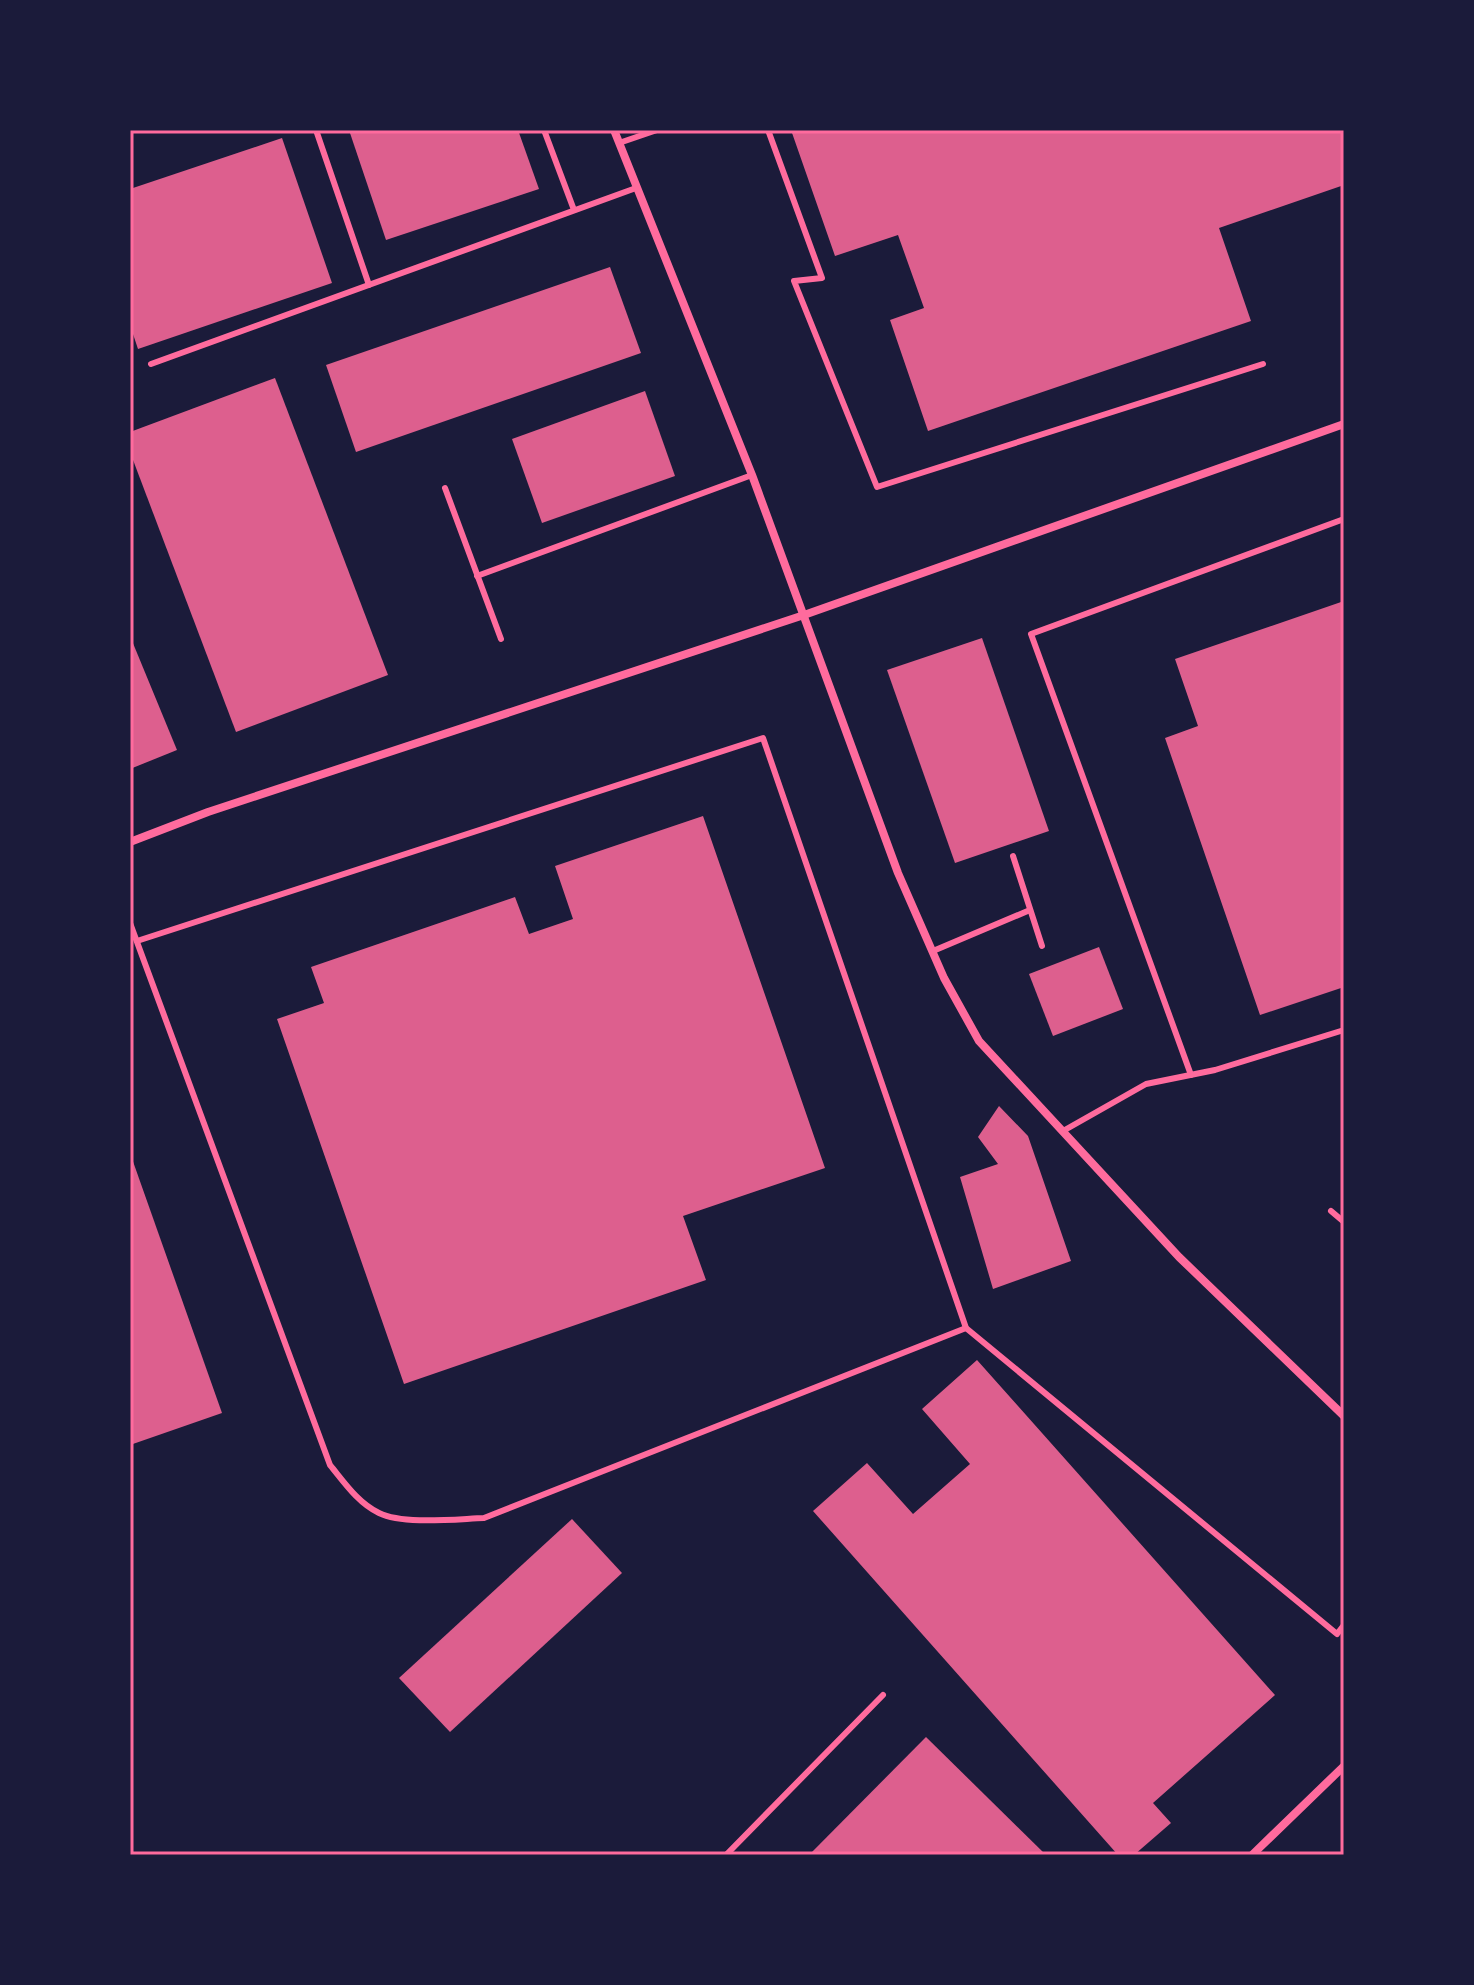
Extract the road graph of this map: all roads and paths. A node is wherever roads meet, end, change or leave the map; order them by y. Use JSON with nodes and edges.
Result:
{"nodes":[{"id":1,"x":316,"y":130,"type":"edge"},
{"id":2,"x":544,"y":130,"type":"edge"},
{"id":3,"x":614,"y":130,"type":"edge"},
{"id":4,"x":657,"y":130,"type":"edge"},
{"id":5,"x":768,"y":130,"type":"edge"},
{"id":6,"x":619,"y":143,"type":"junction"},
{"id":7,"x":636,"y":188,"type":"junction"},
{"id":8,"x":574,"y":210,"type":"junction"},
{"id":9,"x":369,"y":285,"type":"junction"},
{"id":10,"x":151,"y":364,"type":"dead end"},
{"id":11,"x":1263,"y":364,"type":"dead end"},
{"id":12,"x":1344,"y":424,"type":"edge"},
{"id":13,"x":752,"y":475,"type":"junction"},
{"id":14,"x":445,"y":488,"type":"dead end"},
{"id":15,"x":1344,"y":519,"type":"edge"},
{"id":16,"x":477,"y":576,"type":"junction"},
{"id":17,"x":804,"y":615,"type":"junction"},
{"id":18,"x":501,"y":639,"type":"dead end"},
{"id":19,"x":130,"y":842,"type":"edge"},
{"id":20,"x":1013,"y":856,"type":"dead end"},
{"id":21,"x":1030,"y":910,"type":"junction"},
{"id":22,"x":130,"y":923,"type":"edge"},
{"id":23,"x":137,"y":941,"type":"junction"},
{"id":24,"x":1042,"y":946,"type":"dead end"},
{"id":25,"x":933,"y":951,"type":"junction"},
{"id":26,"x":1344,"y":1030,"type":"edge"},
{"id":27,"x":1191,"y":1075,"type":"junction"},
{"id":28,"x":1063,"y":1131,"type":"junction"},
{"id":29,"x":1331,"y":1211,"type":"dead end"},
{"id":30,"x":1344,"y":1222,"type":"edge"},
{"id":31,"x":966,"y":1328,"type":"junction"},
{"id":32,"x":1344,"y":1416,"type":"edge"},
{"id":33,"x":1344,"y":1625,"type":"edge"},
{"id":34,"x":883,"y":1695,"type":"dead end"},
{"id":35,"x":1344,"y":1766,"type":"edge"},
{"id":36,"x":726,"y":1855,"type":"edge"},
{"id":37,"x":1252,"y":1855,"type":"edge"}],
"edges":[{"from":1,"to":9,"type":"lane"},
{"from":2,"to":8,"type":"lane"},
{"from":3,"to":6,"type":"street"},
{"from":4,"to":6,"type":"lane"},
{"from":5,"to":11,"type":"lane"},
{"from":6,"to":7,"type":"street"},
{"from":7,"to":8,"type":"lane"},
{"from":7,"to":13,"type":"street"},
{"from":8,"to":9,"type":"lane"},
{"from":9,"to":10,"type":"lane"},
{"from":12,"to":17,"type":"street"},
{"from":13,"to":16,"type":"lane"},
{"from":13,"to":17,"type":"street"},
{"from":14,"to":16,"type":"lane"},
{"from":15,"to":27,"type":"lane"},
{"from":16,"to":18,"type":"lane"},
{"from":17,"to":19,"type":"street"},
{"from":17,"to":25,"type":"street"},
{"from":20,"to":21,"type":"lane"},
{"from":21,"to":24,"type":"lane"},
{"from":21,"to":25,"type":"lane"},
{"from":22,"to":23,"type":"lane"},
{"from":23,"to":31,"type":"lane"},
{"from":23,"to":31,"type":"lane"},
{"from":25,"to":28,"type":"street"},
{"from":26,"to":27,"type":"lane"},
{"from":27,"to":28,"type":"lane"},
{"from":28,"to":32,"type":"street"},
{"from":29,"to":30,"type":"lane"},
{"from":31,"to":33,"type":"lane"},
{"from":34,"to":36,"type":"lane"},
{"from":35,"to":37,"type":"street"}]}
